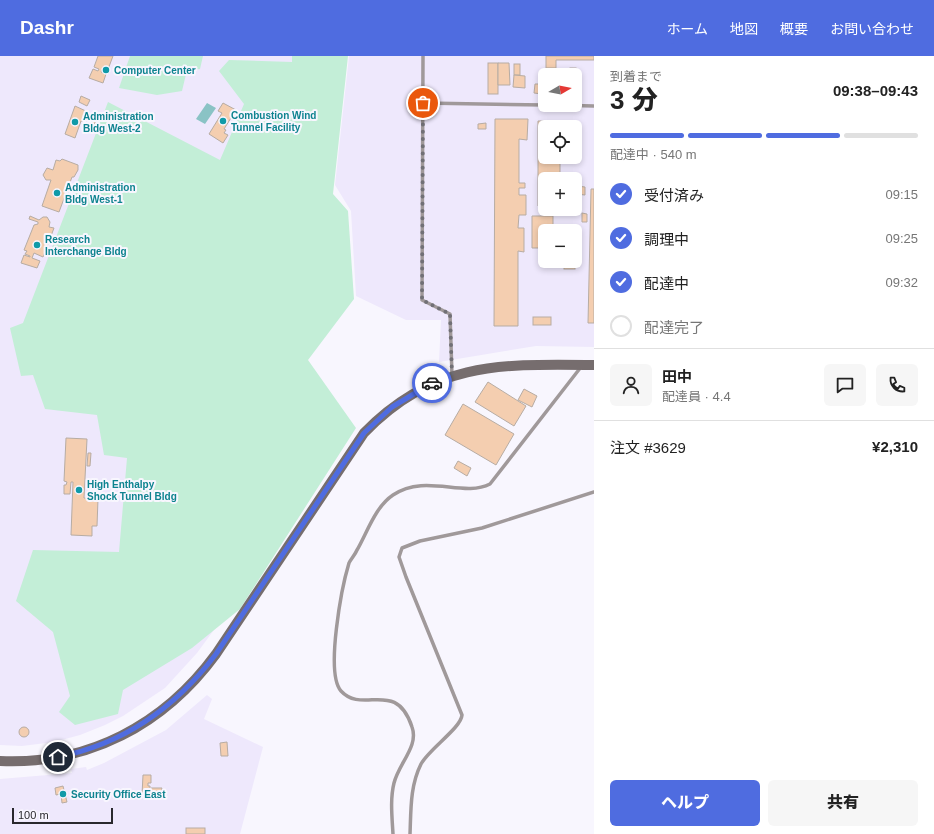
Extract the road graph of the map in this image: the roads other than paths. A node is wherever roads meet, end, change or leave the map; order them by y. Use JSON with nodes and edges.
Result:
{"nodes":[{"id":1,"x":423,"y":56,"type":"edge"},
{"id":2,"x":423,"y":103,"type":"junction"},
{"id":3,"x":538,"y":105,"type":"edge"},
{"id":4,"x":582,"y":106,"type":"edge"},
{"id":5,"x":594,"y":106,"type":"edge"},
{"id":6,"x":582,"y":365,"type":"junction"},
{"id":7,"x":594,"y":365,"type":"edge"},
{"id":8,"x":452,"y":376,"type":"junction"},
{"id":9,"x":594,"y":492,"type":"edge"},
{"id":10,"x":0,"y":760,"type":"edge"},
{"id":11,"x":393,"y":834,"type":"edge"},
{"id":12,"x":410,"y":834,"type":"edge"}],
"edges":[{"from":1,"to":2,"type":"lane"},
{"from":2,"to":3,"type":"lane"},
{"from":2,"to":8,"type":"lane"},
{"from":4,"to":5,"type":"lane"},
{"from":6,"to":7,"type":"street"},
{"from":6,"to":8,"type":"street"},
{"from":6,"to":11,"type":"lane"},
{"from":8,"to":10,"type":"street"},
{"from":9,"to":12,"type":"lane"}]}
